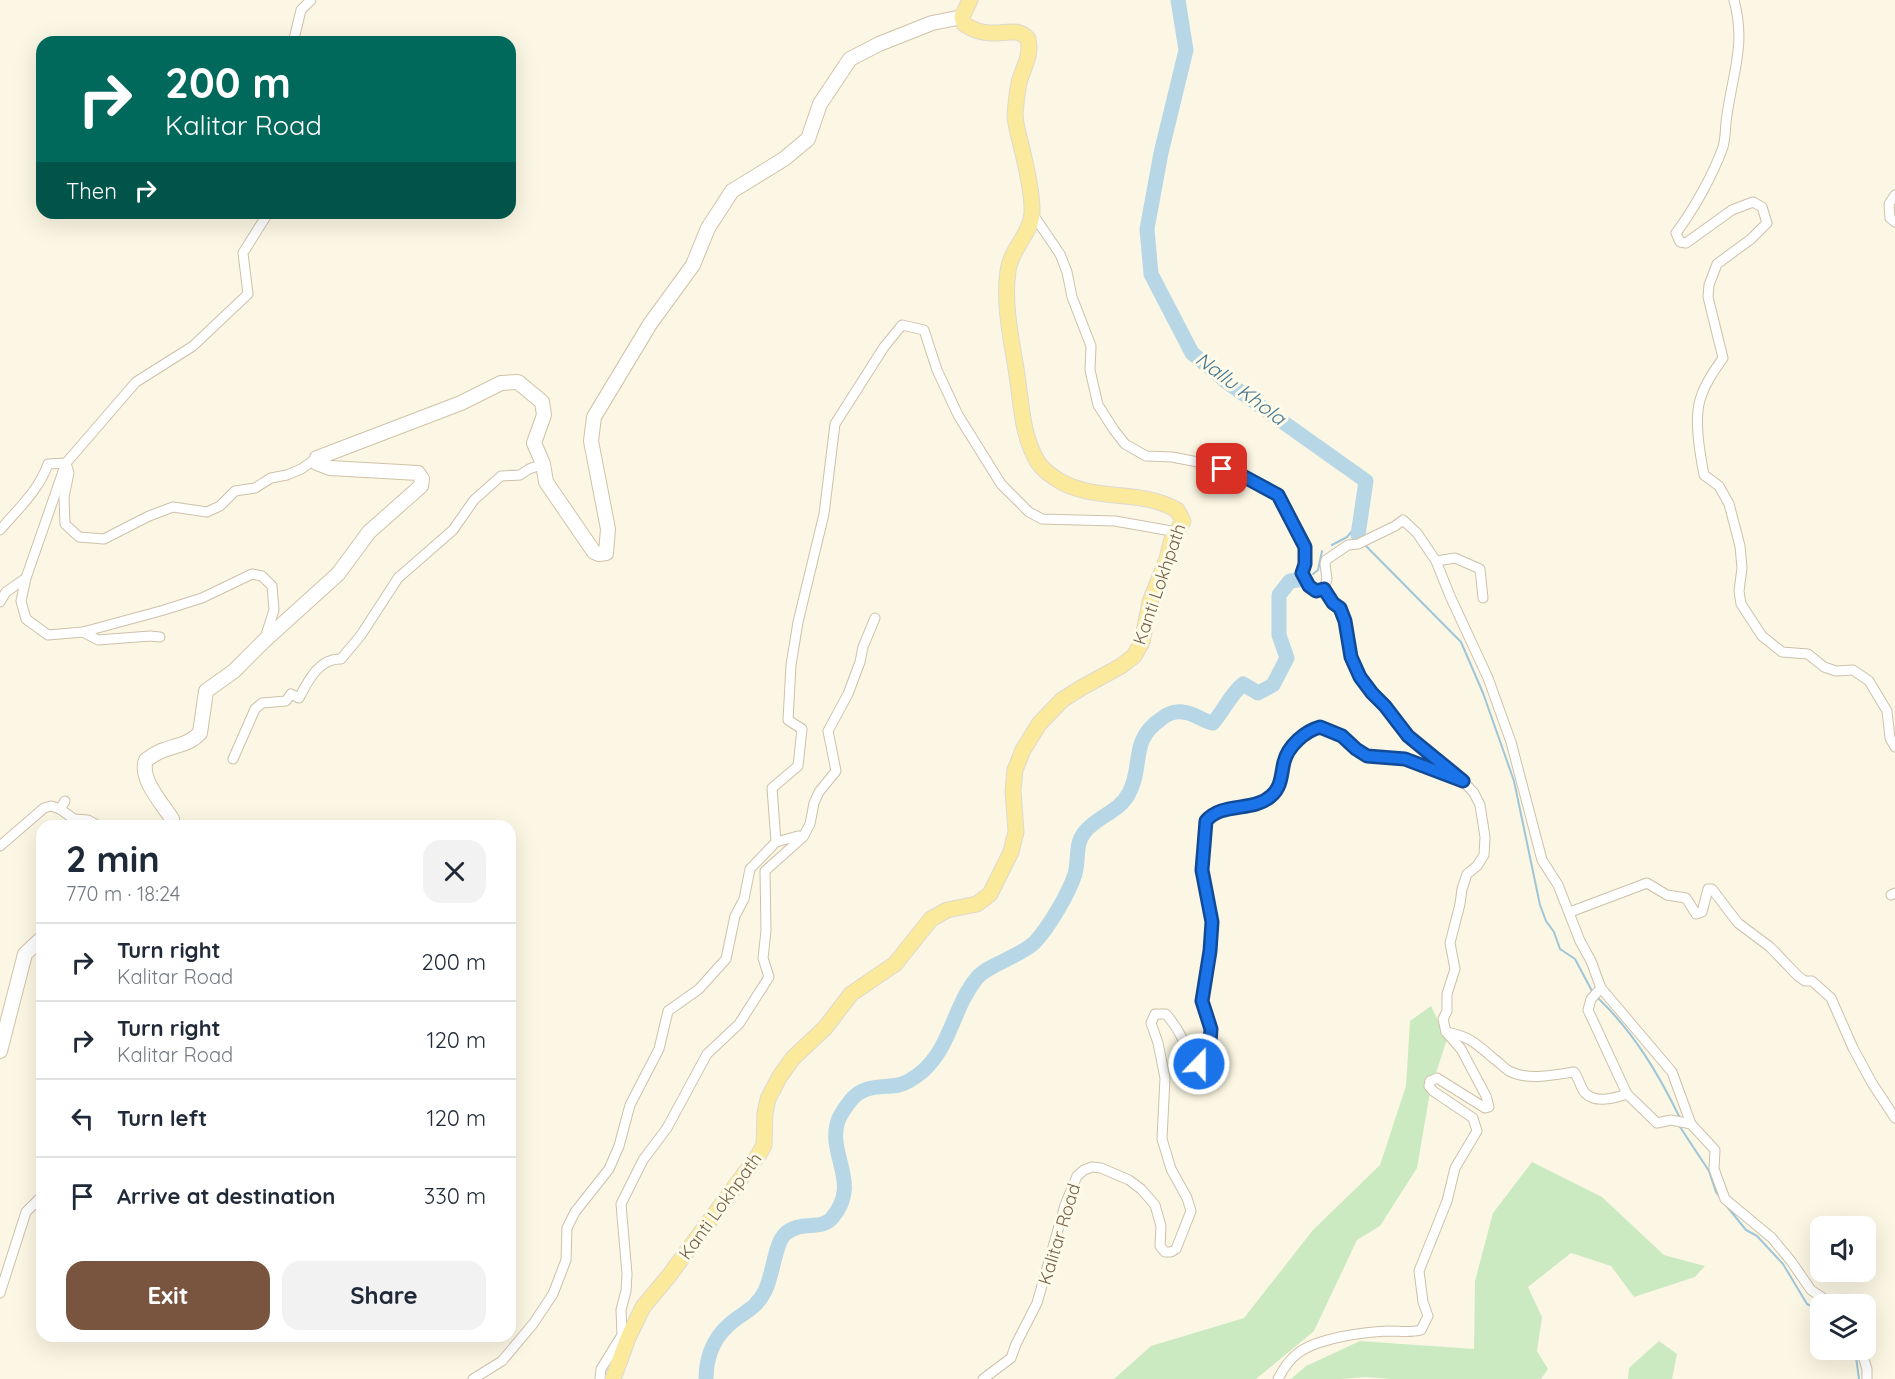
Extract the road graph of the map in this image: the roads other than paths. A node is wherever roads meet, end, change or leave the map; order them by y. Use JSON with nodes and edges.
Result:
{"nodes":[{"id":1,"x":311,"y":0,"type":"edge"},
{"id":2,"x":970,"y":0,"type":"edge"},
{"id":3,"x":1734,"y":0,"type":"edge"},
{"id":4,"x":962,"y":17,"type":"junction"},
{"id":5,"x":295,"y":36,"type":"edge"},
{"id":6,"x":1895,"y":195,"type":"edge"},
{"id":7,"x":1032,"y":213,"type":"junction"},
{"id":8,"x":264,"y":219,"type":"edge"},
{"id":9,"x":1895,"y":222,"type":"edge"},
{"id":10,"x":317,"y":458,"type":"junction"},
{"id":11,"x":66,"y":463,"type":"junction"},
{"id":12,"x":543,"y":464,"type":"junction"},
{"id":13,"x":0,"y":530,"type":"edge"},
{"id":14,"x":1177,"y":532,"type":"junction"},
{"id":15,"x":1436,"y":561,"type":"junction"},
{"id":16,"x":26,"y":578,"type":"junction"},
{"id":17,"x":1324,"y":589,"type":"junction"},
{"id":18,"x":1483,"y":598,"type":"dead end"},
{"id":19,"x":0,"y":602,"type":"edge"},
{"id":20,"x":875,"y":618,"type":"dead end"},
{"id":21,"x":83,"y":632,"type":"junction"},
{"id":22,"x":160,"y":637,"type":"dead end"},
{"id":23,"x":265,"y":640,"type":"junction"},
{"id":24,"x":1895,"y":747,"type":"edge"},
{"id":25,"x":233,"y":759,"type":"dead end"},
{"id":26,"x":1463,"y":781,"type":"junction"},
{"id":27,"x":88,"y":820,"type":"edge"},
{"id":28,"x":172,"y":820,"type":"edge"},
{"id":29,"x":803,"y":837,"type":"junction"},
{"id":30,"x":776,"y":842,"type":"junction"},
{"id":31,"x":0,"y":846,"type":"edge"},
{"id":32,"x":1570,"y":912,"type":"junction"},
{"id":33,"x":36,"y":944,"type":"edge"},
{"id":34,"x":1601,"y":988,"type":"junction"},
{"id":35,"x":1446,"y":1032,"type":"junction"},
{"id":36,"x":0,"y":1051,"type":"edge"},
{"id":37,"x":1627,"y":1094,"type":"junction"},
{"id":38,"x":1895,"y":1118,"type":"edge"},
{"id":39,"x":1691,"y":1124,"type":"junction"},
{"id":40,"x":36,"y":1202,"type":"edge"},
{"id":41,"x":0,"y":1293,"type":"edge"},
{"id":42,"x":1817,"y":1294,"type":"edge"},
{"id":43,"x":1865,"y":1360,"type":"edge"},
{"id":44,"x":473,"y":1379,"type":"edge"},
{"id":45,"x":600,"y":1379,"type":"edge"},
{"id":46,"x":613,"y":1379,"type":"edge"},
{"id":47,"x":983,"y":1379,"type":"edge"},
{"id":48,"x":1278,"y":1379,"type":"edge"},
{"id":49,"x":1867,"y":1379,"type":"edge"}],
"edges":[{"from":1,"to":5,"type":"street"},
{"from":2,"to":4,"type":"main road"},
{"from":3,"to":24,"type":"street"},
{"from":4,"to":7,"type":"main road","name":"Kanti Lokhpath"},
{"from":4,"to":12,"type":"street"},
{"from":6,"to":9,"type":"street"},
{"from":7,"to":14,"type":"main road","name":"Kanti Lokhpath"},
{"from":7,"to":17,"type":"street"},
{"from":8,"to":11,"type":"street"},
{"from":10,"to":11,"type":"street"},
{"from":10,"to":12,"type":"street"},
{"from":10,"to":23,"type":"street"},
{"from":11,"to":13,"type":"street"},
{"from":11,"to":16,"type":"street"},
{"from":12,"to":25,"type":"street"},
{"from":14,"to":30,"type":"street"},
{"from":14,"to":46,"type":"main road","name":"Kanti Lokhpath"},
{"from":15,"to":17,"type":"street"},
{"from":15,"to":18,"type":"street"},
{"from":15,"to":32,"type":"street"},
{"from":16,"to":19,"type":"street"},
{"from":16,"to":21,"type":"street"},
{"from":17,"to":26,"type":"street"},
{"from":20,"to":29,"type":"street"},
{"from":21,"to":22,"type":"street"},
{"from":21,"to":23,"type":"street"},
{"from":23,"to":28,"type":"street"},
{"from":26,"to":35,"type":"street"},
{"from":26,"to":47,"type":"street","name":"Kalitar Road"},
{"from":27,"to":31,"type":"street"},
{"from":29,"to":30,"type":"street"},
{"from":29,"to":45,"type":"street"},
{"from":30,"to":44,"type":"street"},
{"from":32,"to":34,"type":"street"},
{"from":32,"to":38,"type":"street"},
{"from":33,"to":36,"type":"street"},
{"from":34,"to":37,"type":"street"},
{"from":34,"to":39,"type":"street"},
{"from":35,"to":37,"type":"street"},
{"from":35,"to":48,"type":"street"},
{"from":37,"to":39,"type":"street"},
{"from":39,"to":42,"type":"street"},
{"from":40,"to":41,"type":"street"},
{"from":43,"to":49,"type":"street"}]}
